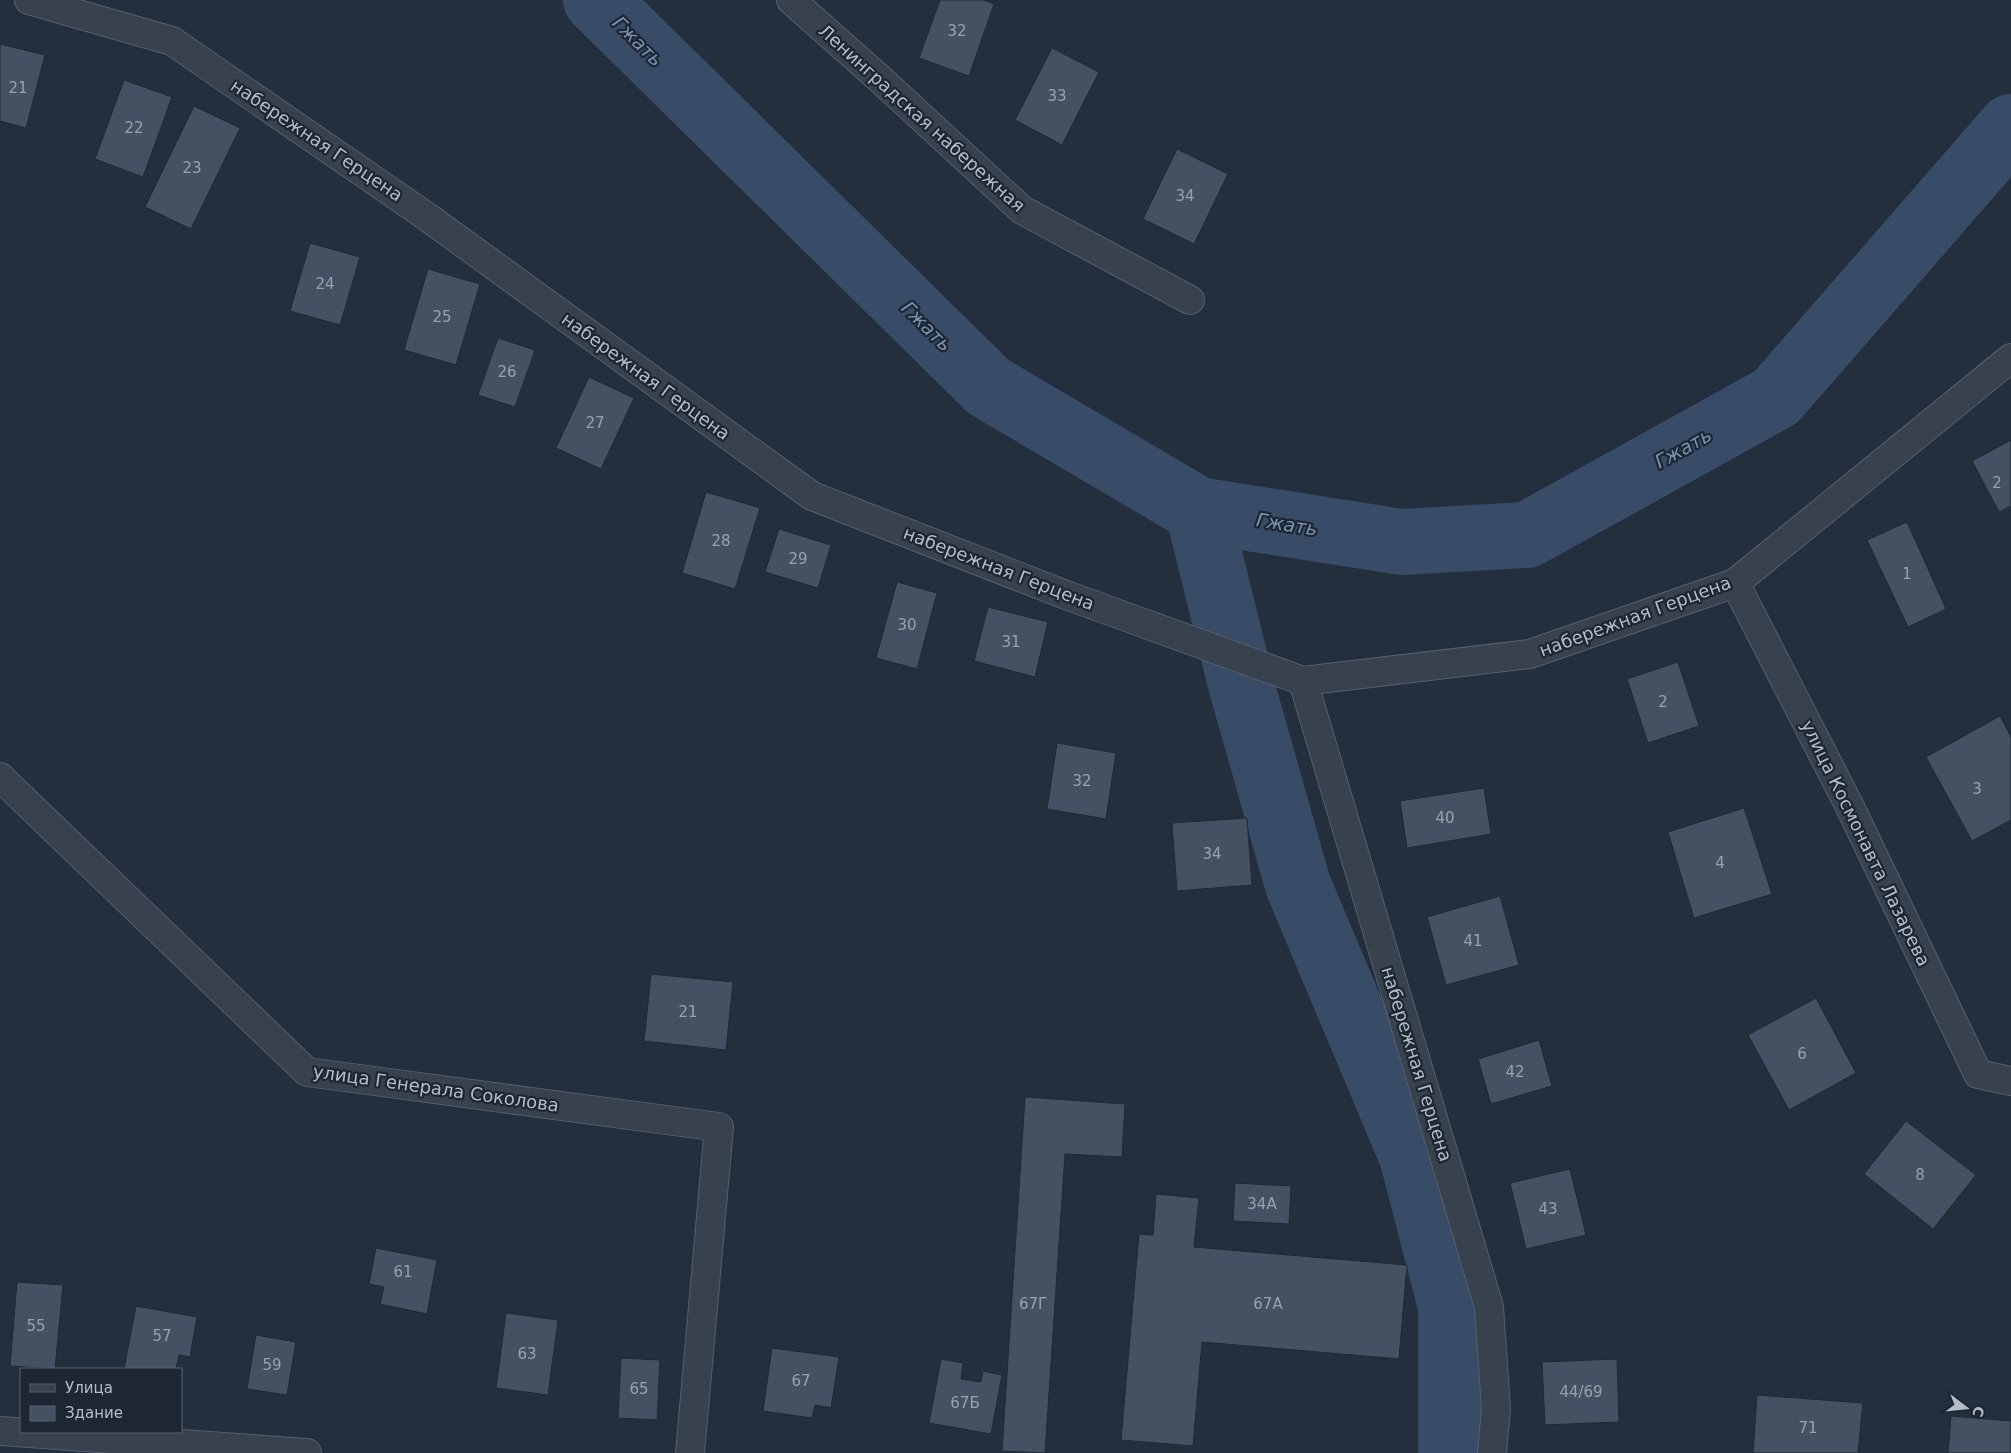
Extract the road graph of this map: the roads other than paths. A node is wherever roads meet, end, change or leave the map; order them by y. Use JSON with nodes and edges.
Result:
{"nodes":[{"id":1,"x":29,"y":0,"type":"edge"},
{"id":2,"x":792,"y":0,"type":"edge"},
{"id":3,"x":1190,"y":300,"type":"dead end"},
{"id":4,"x":2011,"y":358,"type":"edge"},
{"id":5,"x":1735,"y":583,"type":"junction"},
{"id":6,"x":1303,"y":681,"type":"junction"},
{"id":7,"x":0,"y":777,"type":"edge"},
{"id":8,"x":2011,"y":1081,"type":"edge"},
{"id":9,"x":0,"y":1431,"type":"edge"},
{"id":10,"x":20,"y":1432,"type":"edge"},
{"id":11,"x":28,"y":1433,"type":"edge"},
{"id":12,"x":307,"y":1453,"type":"edge"},
{"id":13,"x":690,"y":1453,"type":"edge"},
{"id":14,"x":1492,"y":1453,"type":"edge"}],
"edges":[{"from":1,"to":6,"type":"street","name":"набережная Герцена"},
{"from":2,"to":3,"type":"street","name":"Ленинградская набережная"},
{"from":4,"to":5,"type":"street","name":"набережная Герцена"},
{"from":5,"to":6,"type":"street","name":"набережная Герцена"},
{"from":5,"to":8,"type":"street","name":"улица Космонавта Лазарева"},
{"from":6,"to":14,"type":"street","name":"набережная Герцена"},
{"from":7,"to":13,"type":"street","name":"улица Генерала Соколова"},
{"from":9,"to":10,"type":"street"},
{"from":11,"to":12,"type":"street"}]}
